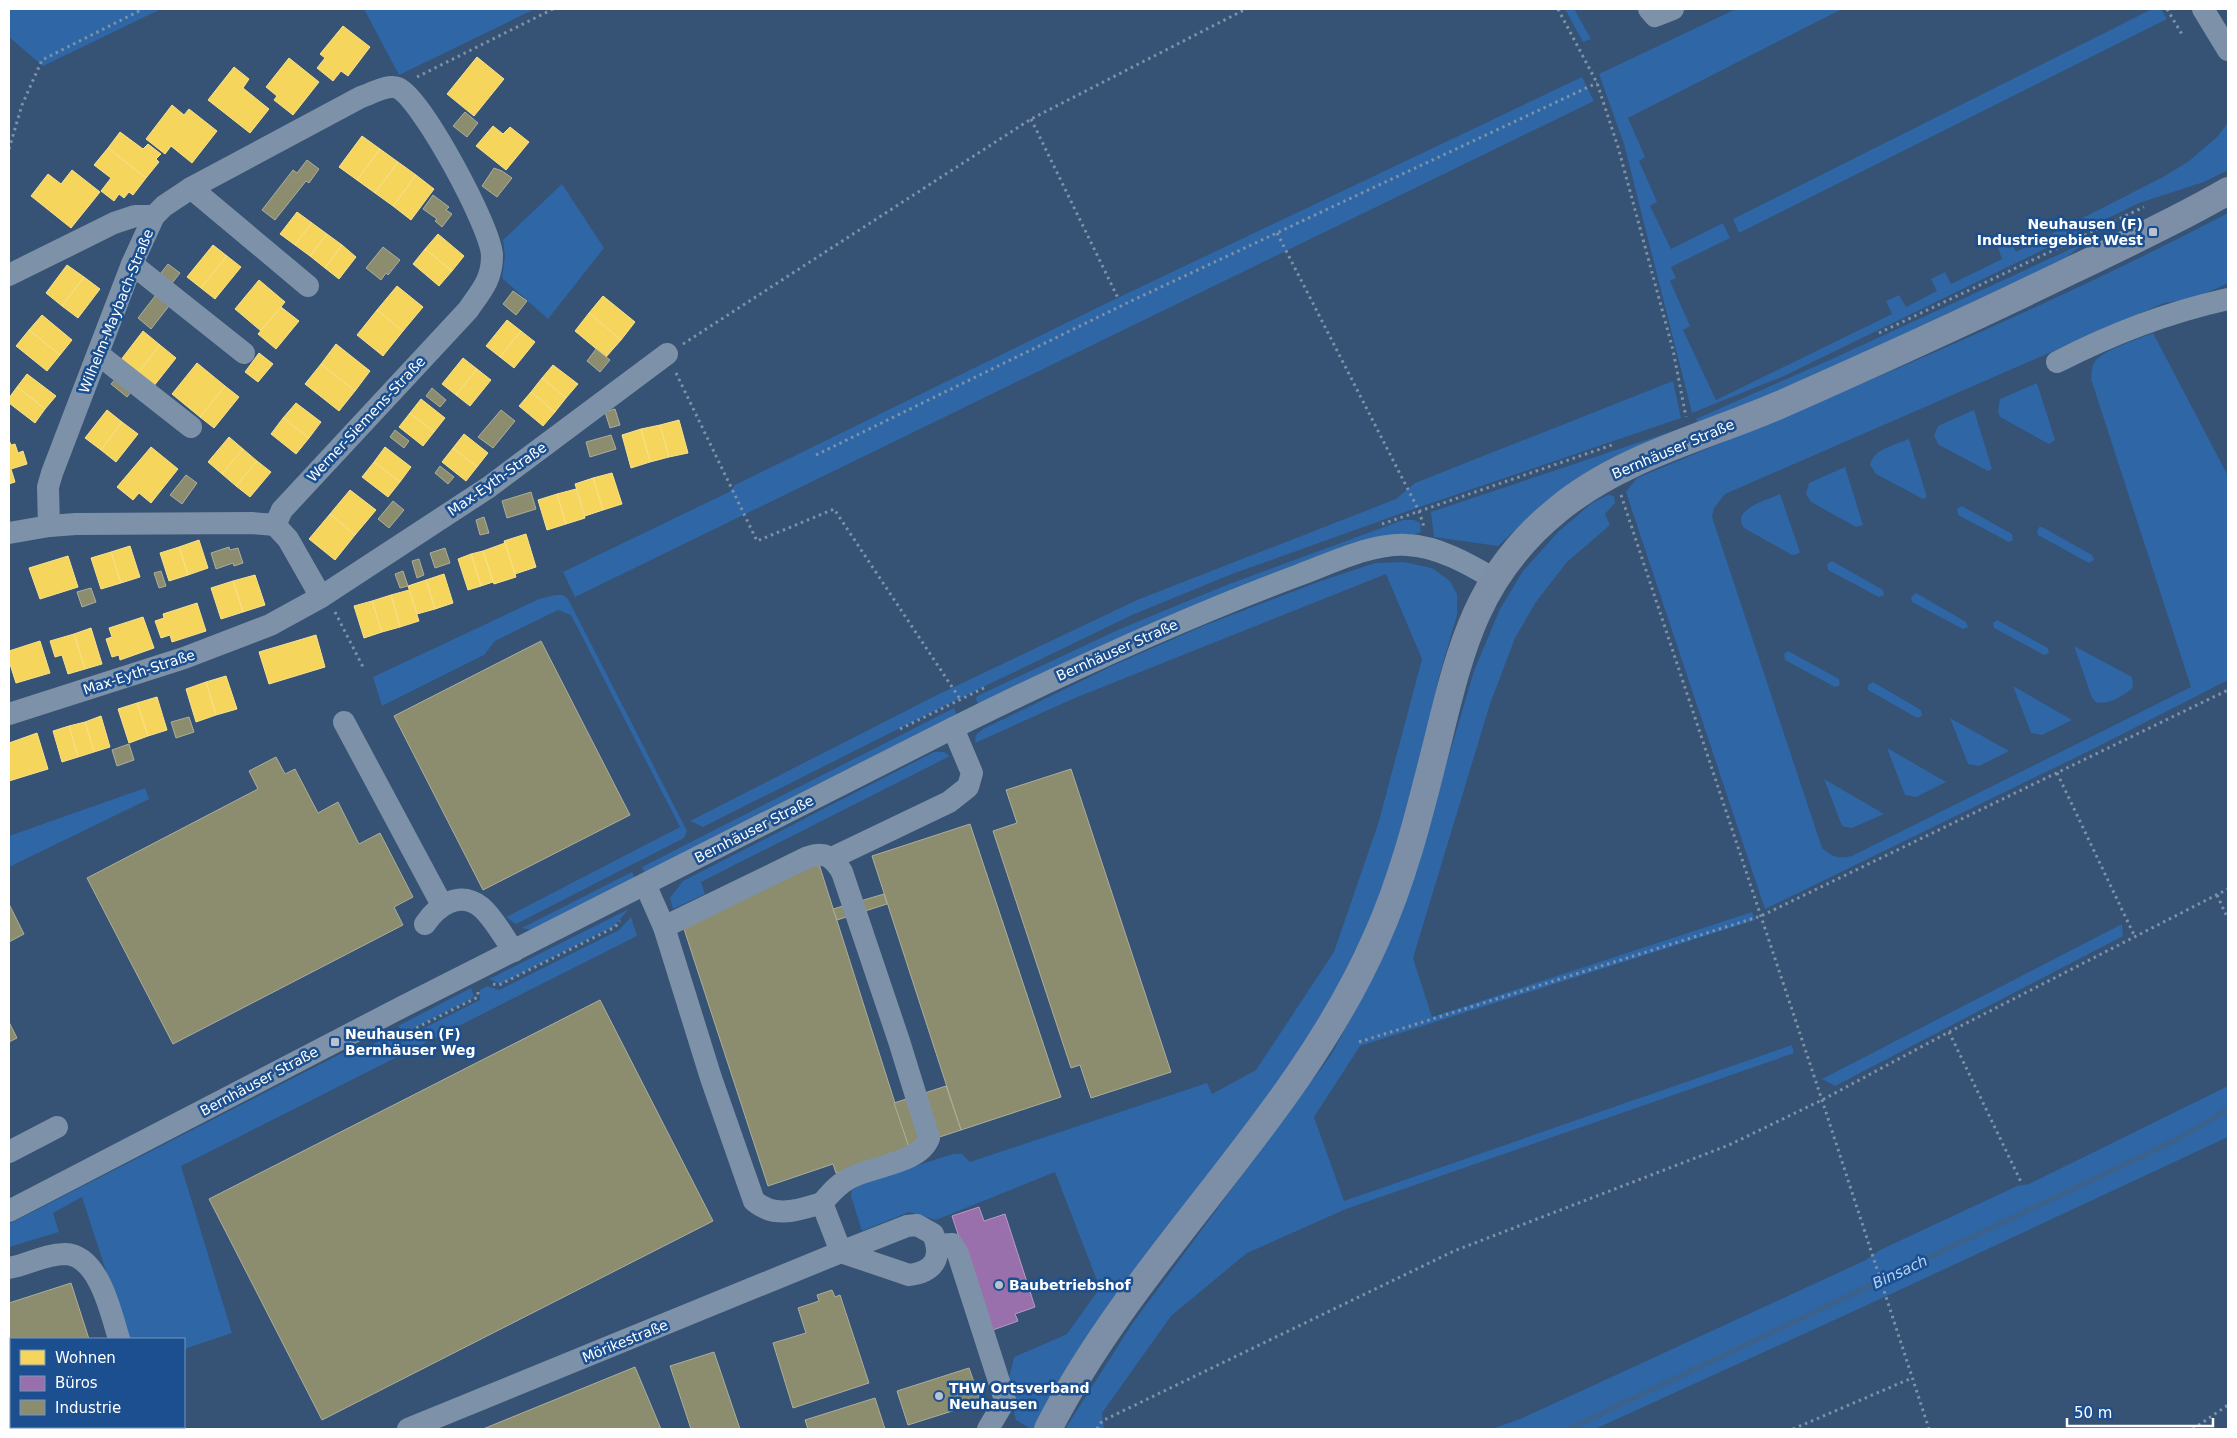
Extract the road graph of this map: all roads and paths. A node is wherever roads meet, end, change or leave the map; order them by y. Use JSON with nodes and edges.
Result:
{"nodes":[{"id":1,"x":143,"y":9,"type":"edge"},
{"id":2,"x":552,"y":9,"type":"edge"},
{"id":3,"x":1246,"y":9,"type":"edge"},
{"id":4,"x":1558,"y":9,"type":"edge"},
{"id":5,"x":1649,"y":9,"type":"edge"},
{"id":6,"x":1673,"y":9,"type":"edge"},
{"id":7,"x":2167,"y":9,"type":"edge"},
{"id":8,"x":2203,"y":9,"type":"edge"},
{"id":9,"x":2182,"y":36,"type":"dead end"},
{"id":10,"x":2228,"y":50,"type":"edge"},
{"id":11,"x":1597,"y":84,"type":"junction"},
{"id":12,"x":396,"y":88,"type":"junction"},
{"id":13,"x":1031,"y":119,"type":"junction"},
{"id":14,"x":9,"y":149,"type":"edge"},
{"id":15,"x":191,"y":188,"type":"junction"},
{"id":16,"x":2228,"y":191,"type":"edge"},
{"id":17,"x":2150,"y":204,"type":"dead end"},
{"id":18,"x":154,"y":216,"type":"junction"},
{"id":19,"x":1277,"y":233,"type":"junction"},
{"id":20,"x":132,"y":264,"type":"junction"},
{"id":21,"x":9,"y":276,"type":"edge"},
{"id":22,"x":308,"y":286,"type":"dead end"},
{"id":23,"x":1118,"y":298,"type":"dead end"},
{"id":24,"x":2228,"y":299,"type":"edge"},
{"id":25,"x":1871,"y":336,"type":"dead end"},
{"id":26,"x":244,"y":353,"type":"dead end"},
{"id":27,"x":98,"y":354,"type":"junction"},
{"id":28,"x":667,"y":354,"type":"junction"},
{"id":29,"x":2057,"y":362,"type":"dead end"},
{"id":30,"x":191,"y":427,"type":"dead end"},
{"id":31,"x":1691,"y":440,"type":"junction"},
{"id":32,"x":1622,"y":442,"type":"dead end"},
{"id":33,"x":816,"y":455,"type":"dead end"},
{"id":34,"x":1613,"y":473,"type":"junction"},
{"id":35,"x":1419,"y":511,"type":"junction"},
{"id":36,"x":275,"y":525,"type":"junction"},
{"id":37,"x":49,"y":526,"type":"junction"},
{"id":38,"x":1373,"y":528,"type":"dead end"},
{"id":39,"x":9,"y":533,"type":"edge"},
{"id":40,"x":1494,"y":579,"type":"junction"},
{"id":41,"x":322,"y":596,"type":"junction"},
{"id":42,"x":362,"y":667,"type":"dead end"},
{"id":43,"x":993,"y":683,"type":"dead end"},
{"id":44,"x":2228,"y":690,"type":"edge"},
{"id":45,"x":9,"y":714,"type":"edge"},
{"id":46,"x":344,"y":722,"type":"dead end"},
{"id":47,"x":953,"y":728,"type":"junction"},
{"id":48,"x":2057,"y":773,"type":"junction"},
{"id":49,"x":832,"y":858,"type":"junction"},
{"id":50,"x":645,"y":884,"type":"junction"},
{"id":51,"x":2228,"y":889,"type":"edge"},
{"id":52,"x":2217,"y":895,"type":"junction"},
{"id":53,"x":442,"y":905,"type":"junction"},
{"id":54,"x":1761,"y":916,"type":"junction"},
{"id":55,"x":2228,"y":919,"type":"edge"},
{"id":56,"x":424,"y":924,"type":"dead end"},
{"id":57,"x":664,"y":926,"type":"junction"},
{"id":58,"x":2135,"y":937,"type":"junction"},
{"id":59,"x":514,"y":951,"type":"junction"},
{"id":60,"x":1949,"y":1032,"type":"junction"},
{"id":61,"x":1359,"y":1042,"type":"dead end"},
{"id":62,"x":1822,"y":1100,"type":"junction"},
{"id":63,"x":57,"y":1127,"type":"dead end"},
{"id":64,"x":9,"y":1152,"type":"edge"},
{"id":65,"x":2022,"y":1184,"type":"dead end"},
{"id":66,"x":822,"y":1203,"type":"junction"},
{"id":67,"x":9,"y":1211,"type":"edge"},
{"id":68,"x":938,"y":1245,"type":"junction"},
{"id":69,"x":841,"y":1252,"type":"junction"},
{"id":70,"x":9,"y":1268,"type":"edge"},
{"id":71,"x":119,"y":1338,"type":"edge"},
{"id":72,"x":1912,"y":1378,"type":"junction"},
{"id":73,"x":2228,"y":1405,"type":"edge"},
{"id":74,"x":408,"y":1429,"type":"edge"},
{"id":75,"x":988,"y":1429,"type":"edge"},
{"id":76,"x":1048,"y":1429,"type":"edge"},
{"id":77,"x":1097,"y":1429,"type":"edge"},
{"id":78,"x":1792,"y":1429,"type":"edge"},
{"id":79,"x":1928,"y":1429,"type":"edge"},
{"id":80,"x":2193,"y":1429,"type":"edge"}],
"edges":[{"from":1,"to":14,"type":"path"},
{"from":2,"to":12,"type":"path"},
{"from":3,"to":13,"type":"path"},
{"from":4,"to":11,"type":"path"},
{"from":5,"to":6,"type":"street"},
{"from":7,"to":9,"type":"path"},
{"from":8,"to":10,"type":"street"},
{"from":11,"to":19,"type":"path"},
{"from":11,"to":31,"type":"path"},
{"from":12,"to":15,"type":"street","name":"Wilhelm-Maybach-Straße"},
{"from":12,"to":36,"type":"street","name":"Werner-Siemens-Straße"},
{"from":13,"to":23,"type":"path"},
{"from":13,"to":28,"type":"path"},
{"from":15,"to":18,"type":"street","name":"Wilhelm-Maybach-Straße"},
{"from":15,"to":22,"type":"street"},
{"from":16,"to":31,"type":"main road","name":"Bernhäuser Straße"},
{"from":17,"to":25,"type":"path"},
{"from":18,"to":20,"type":"street","name":"Wilhelm-Maybach-Straße"},
{"from":18,"to":21,"type":"street"},
{"from":19,"to":33,"type":"path"},
{"from":19,"to":35,"type":"path"},
{"from":20,"to":26,"type":"street"},
{"from":20,"to":27,"type":"street","name":"Wilhelm-Maybach-Straße"},
{"from":24,"to":29,"type":"street"},
{"from":27,"to":30,"type":"street"},
{"from":27,"to":37,"type":"street","name":"Wilhelm-Maybach-Straße"},
{"from":28,"to":41,"type":"street","name":"Max-Eyth-Straße"},
{"from":28,"to":43,"type":"path"},
{"from":31,"to":34,"type":"main road","name":"Bernhäuser Straße"},
{"from":32,"to":35,"type":"path"},
{"from":34,"to":40,"type":"main road","name":"Bernhäuser Straße"},
{"from":34,"to":54,"type":"path"},
{"from":35,"to":38,"type":"path"},
{"from":36,"to":37,"type":"street"},
{"from":36,"to":41,"type":"street"},
{"from":37,"to":39,"type":"street"},
{"from":40,"to":47,"type":"street","name":"Bernhäuser Straße"},
{"from":40,"to":76,"type":"main road"},
{"from":41,"to":42,"type":"path"},
{"from":41,"to":45,"type":"street","name":"Max-Eyth-Straße"},
{"from":44,"to":48,"type":"path"},
{"from":46,"to":53,"type":"street"},
{"from":47,"to":49,"type":"street"},
{"from":47,"to":50,"type":"street","name":"Bernhäuser Straße"},
{"from":48,"to":54,"type":"path"},
{"from":48,"to":58,"type":"path"},
{"from":49,"to":57,"type":"street"},
{"from":49,"to":66,"type":"street"},
{"from":50,"to":57,"type":"street"},
{"from":50,"to":59,"type":"street","name":"Bernhäuser Straße"},
{"from":51,"to":52,"type":"path"},
{"from":52,"to":55,"type":"path"},
{"from":52,"to":58,"type":"path"},
{"from":53,"to":56,"type":"street"},
{"from":53,"to":59,"type":"street"},
{"from":54,"to":61,"type":"path"},
{"from":54,"to":62,"type":"path"},
{"from":57,"to":66,"type":"street"},
{"from":58,"to":60,"type":"path"},
{"from":59,"to":67,"type":"street","name":"Bernhäuser Straße"},
{"from":60,"to":62,"type":"path"},
{"from":60,"to":65,"type":"path"},
{"from":62,"to":72,"type":"path"},
{"from":62,"to":77,"type":"path"},
{"from":63,"to":64,"type":"street"},
{"from":66,"to":69,"type":"street"},
{"from":68,"to":69,"type":"street","name":"Mörikestraße"},
{"from":68,"to":69,"type":"street"},
{"from":68,"to":75,"type":"street"},
{"from":69,"to":74,"type":"street","name":"Mörikestraße"},
{"from":70,"to":71,"type":"street"},
{"from":72,"to":78,"type":"path"},
{"from":72,"to":79,"type":"path"},
{"from":73,"to":80,"type":"path"}]}
